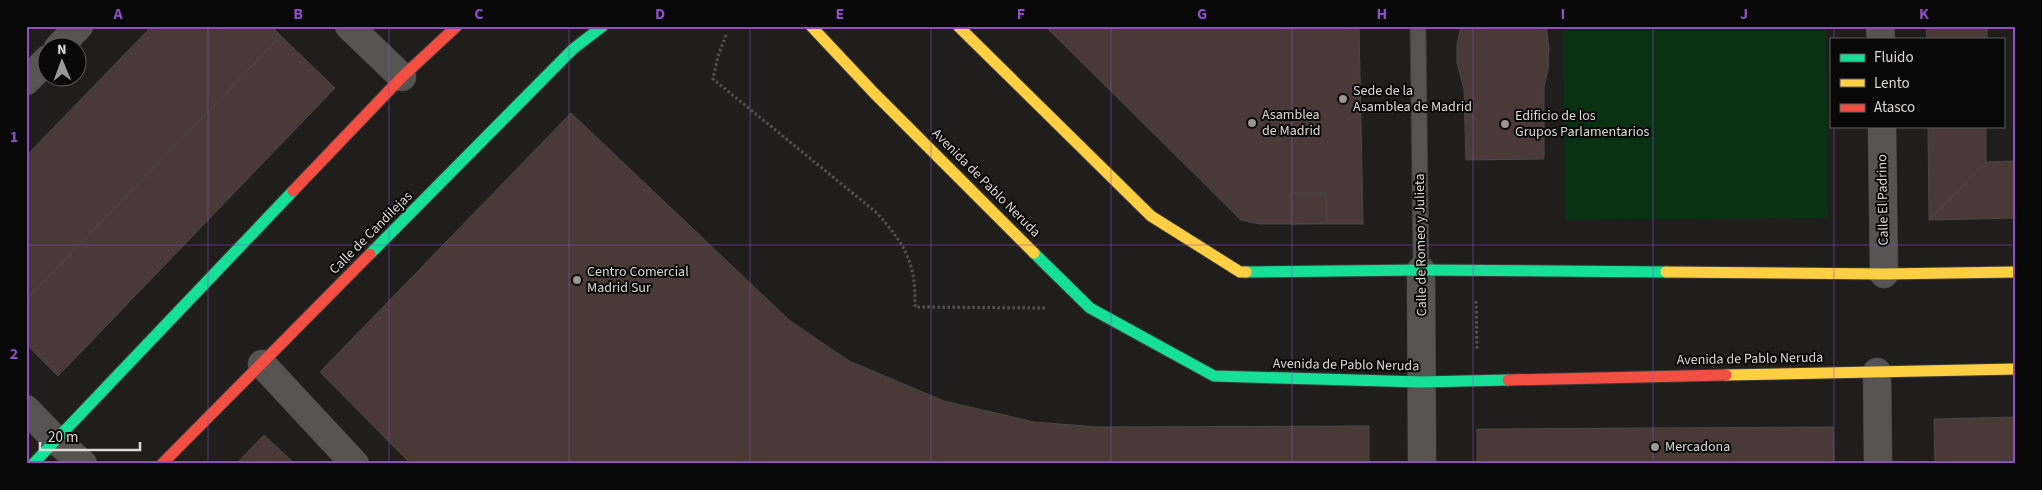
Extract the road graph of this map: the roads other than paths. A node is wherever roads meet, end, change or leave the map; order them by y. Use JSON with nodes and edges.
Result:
{"nodes":[{"id":1,"x":79,"y":26,"type":"edge"},
{"id":2,"x":349,"y":26,"type":"edge"},
{"id":3,"x":456,"y":26,"type":"edge"},
{"id":4,"x":603,"y":26,"type":"edge"},
{"id":5,"x":811,"y":26,"type":"edge"},
{"id":6,"x":958,"y":26,"type":"edge"},
{"id":7,"x":1418,"y":26,"type":"edge"},
{"id":8,"x":68,"y":38,"type":"edge"},
{"id":9,"x":38,"y":69,"type":"edge"},
{"id":10,"x":402,"y":76,"type":"junction"},
{"id":11,"x":26,"y":81,"type":"edge"},
{"id":12,"x":1882,"y":128,"type":"edge"},
{"id":13,"x":1422,"y":270,"type":"junction"},
{"id":14,"x":2016,"y":272,"type":"edge"},
{"id":15,"x":1884,"y":274,"type":"junction"},
{"id":16,"x":262,"y":364,"type":"junction"},
{"id":17,"x":2016,"y":369,"type":"edge"},
{"id":18,"x":1876,"y":372,"type":"junction"},
{"id":19,"x":1421,"y":382,"type":"junction"},
{"id":20,"x":26,"y":409,"type":"edge"},
{"id":21,"x":56,"y":440,"type":"junction"},
{"id":22,"x":33,"y":464,"type":"edge"},
{"id":23,"x":83,"y":464,"type":"edge"},
{"id":24,"x":162,"y":464,"type":"edge"},
{"id":25,"x":355,"y":464,"type":"edge"},
{"id":26,"x":1422,"y":464,"type":"edge"},
{"id":27,"x":1878,"y":464,"type":"edge"}],
"edges":[{"from":1,"to":8,"type":"street"},
{"from":2,"to":10,"type":"street"},
{"from":3,"to":10,"type":"main road"},
{"from":4,"to":16,"type":"main road","name":"Calle de Candilejas"},
{"from":5,"to":19,"type":"main road","name":"Avenida de Pablo Neruda"},
{"from":6,"to":13,"type":"main road"},
{"from":7,"to":13,"type":"lane","name":"Calle de Romeo y Julieta"},
{"from":9,"to":11,"type":"street"},
{"from":10,"to":21,"type":"main road"},
{"from":12,"to":15,"type":"street","name":"Calle El Padrino"},
{"from":13,"to":15,"type":"main road"},
{"from":13,"to":19,"type":"street","name":"Calle de Romeo y Julieta"},
{"from":14,"to":15,"type":"main road"},
{"from":16,"to":24,"type":"main road","name":"Calle de Candilejas"},
{"from":16,"to":25,"type":"street"},
{"from":17,"to":18,"type":"main road","name":"Avenida de Pablo Neruda"},
{"from":18,"to":19,"type":"main road","name":"Avenida de Pablo Neruda"},
{"from":18,"to":27,"type":"street"},
{"from":19,"to":26,"type":"street","name":"Calle de Romeo y Julieta"},
{"from":20,"to":21,"type":"street"},
{"from":21,"to":22,"type":"main road"},
{"from":21,"to":23,"type":"street"}]}
